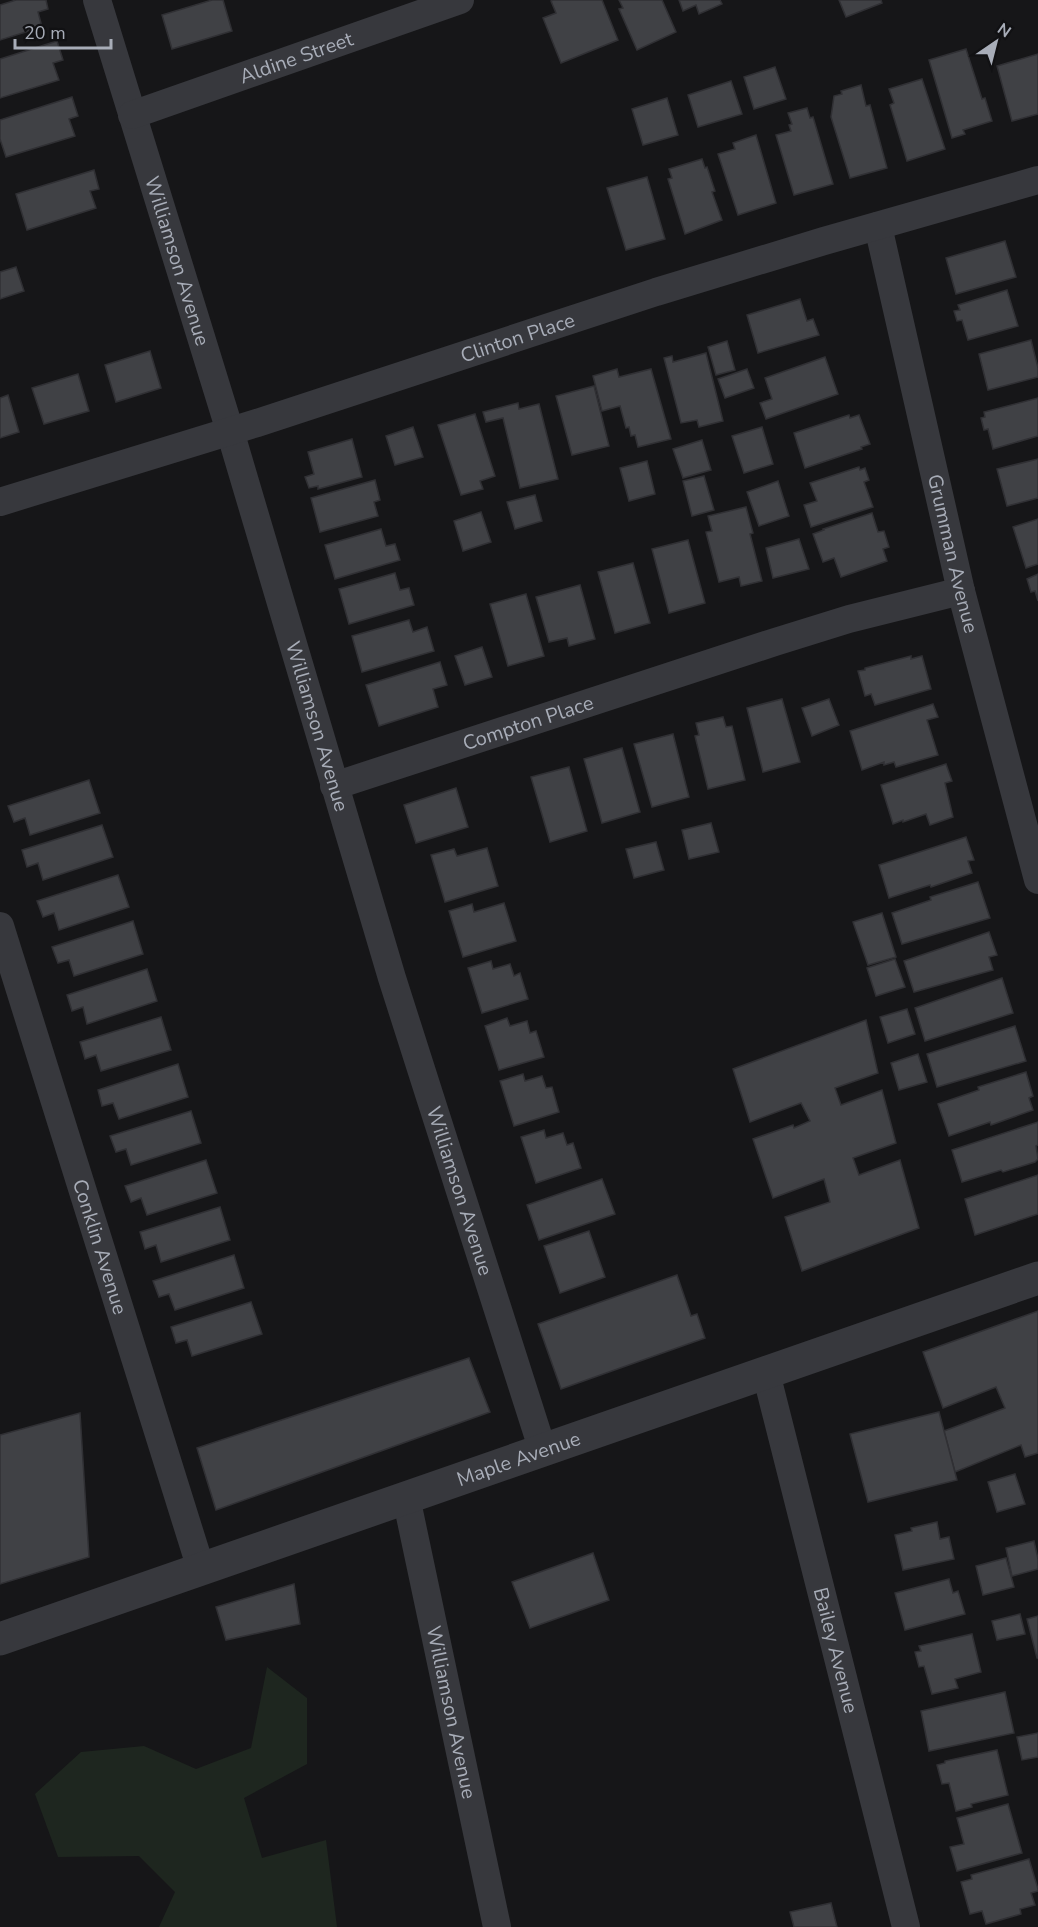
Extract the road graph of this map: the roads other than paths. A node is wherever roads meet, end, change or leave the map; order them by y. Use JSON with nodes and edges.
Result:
{"nodes":[{"id":1,"x":97,"y":0,"type":"edge"},
{"id":2,"x":460,"y":0,"type":"edge"},
{"id":3,"x":132,"y":115,"type":"junction"},
{"id":4,"x":1038,"y":180,"type":"edge"},
{"id":5,"x":878,"y":226,"type":"junction"},
{"id":6,"x":230,"y":431,"type":"junction"},
{"id":7,"x":0,"y":502,"type":"edge"},
{"id":8,"x":961,"y":591,"type":"junction"},
{"id":9,"x":334,"y":786,"type":"junction"},
{"id":10,"x":1038,"y":880,"type":"edge"},
{"id":11,"x":0,"y":926,"type":"edge"},
{"id":12,"x":1038,"y":1278,"type":"edge"},
{"id":13,"x":766,"y":1373,"type":"junction"},
{"id":14,"x":543,"y":1451,"type":"junction"},
{"id":15,"x":406,"y":1497,"type":"junction"},
{"id":16,"x":201,"y":1569,"type":"junction"},
{"id":17,"x":0,"y":1639,"type":"edge"},
{"id":18,"x":497,"y":1927,"type":"edge"},
{"id":19,"x":906,"y":1927,"type":"edge"}],
"edges":[{"from":1,"to":3,"type":"street","name":"Williamson Avenue"},
{"from":2,"to":3,"type":"street","name":"Aldine Street"},
{"from":3,"to":6,"type":"street","name":"Williamson Avenue"},
{"from":4,"to":5,"type":"street","name":"Clinton Place"},
{"from":5,"to":6,"type":"street","name":"Clinton Place"},
{"from":5,"to":8,"type":"street","name":"Grumman Avenue"},
{"from":6,"to":7,"type":"street","name":"Clinton Place"},
{"from":6,"to":9,"type":"street","name":"Williamson Avenue"},
{"from":8,"to":9,"type":"street","name":"Compton Place"},
{"from":8,"to":10,"type":"street","name":"Grumman Avenue"},
{"from":9,"to":14,"type":"street","name":"Williamson Avenue"},
{"from":11,"to":16,"type":"street","name":"Conklin Avenue"},
{"from":12,"to":13,"type":"street","name":"Maple Avenue"},
{"from":13,"to":14,"type":"street","name":"Maple Avenue"},
{"from":13,"to":19,"type":"street","name":"Bailey Avenue"},
{"from":14,"to":15,"type":"street","name":"Maple Avenue"},
{"from":15,"to":16,"type":"street","name":"Maple Avenue"},
{"from":15,"to":18,"type":"street","name":"Williamson Avenue"},
{"from":16,"to":17,"type":"street","name":"Maple Avenue"}]}
